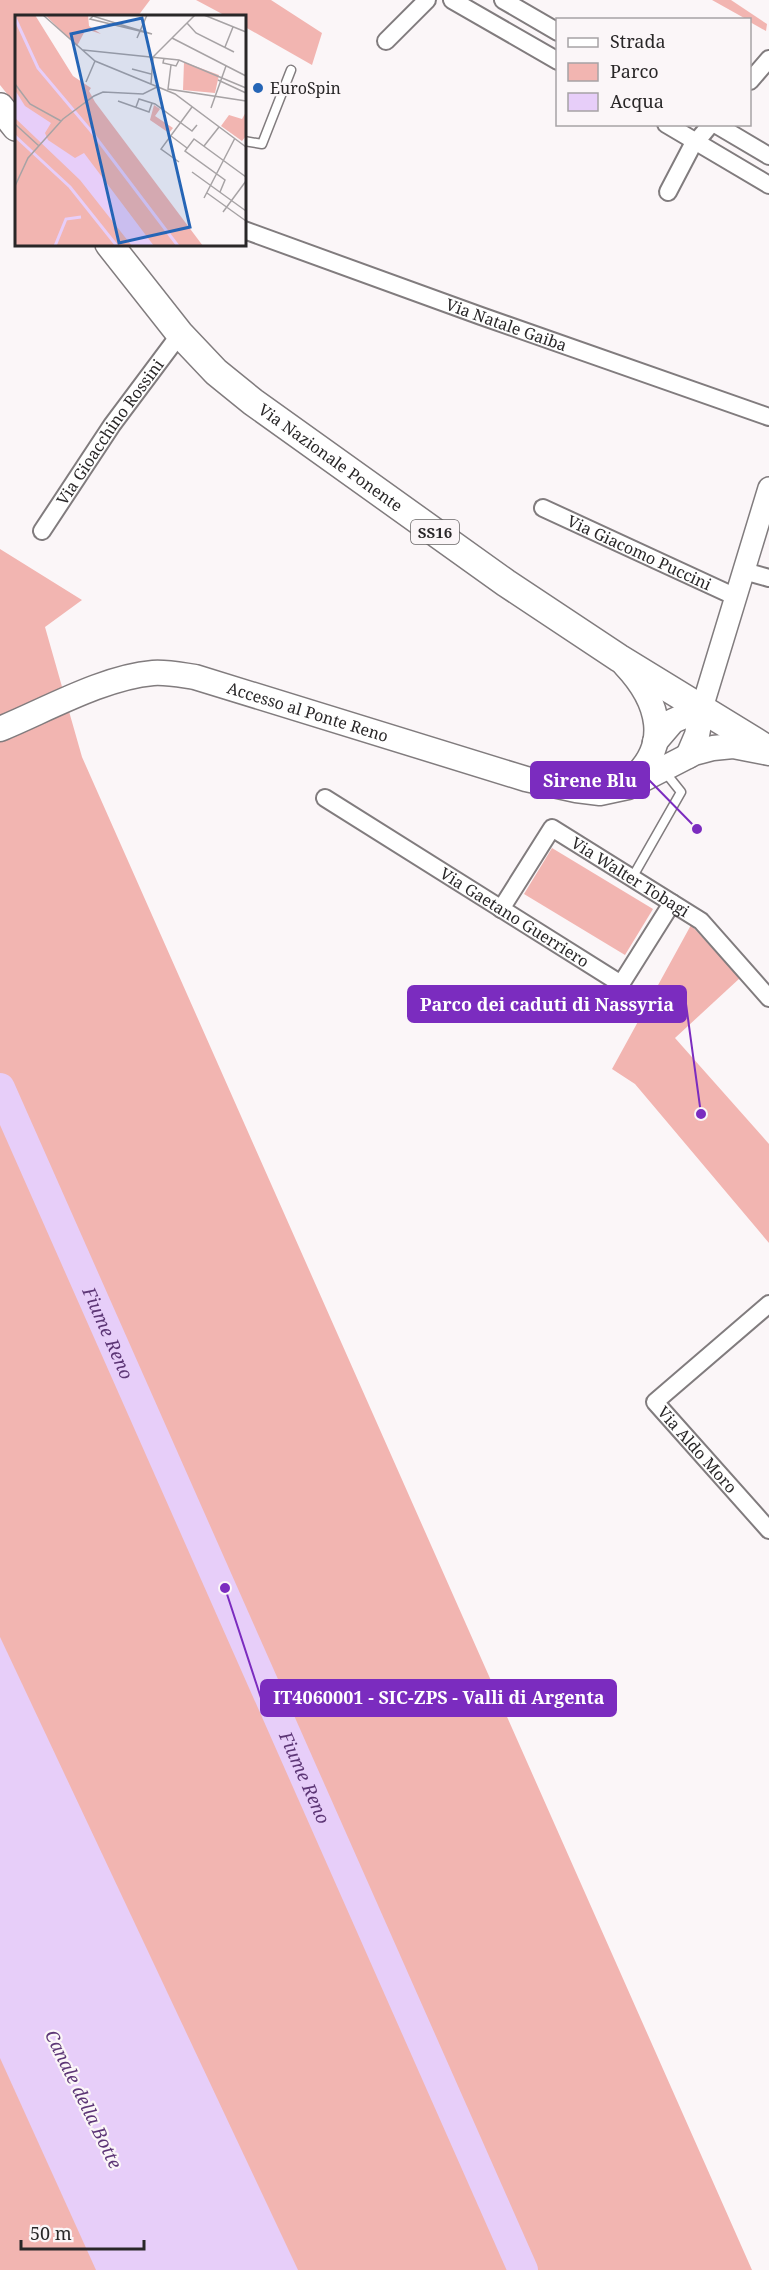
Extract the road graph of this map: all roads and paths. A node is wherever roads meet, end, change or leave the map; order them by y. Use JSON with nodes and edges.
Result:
{"nodes":[{"id":1,"x":427,"y":0,"type":"edge"},
{"id":2,"x":452,"y":0,"type":"edge"},
{"id":3,"x":503,"y":0,"type":"edge"},
{"id":4,"x":556,"y":31,"type":"edge"},
{"id":5,"x":386,"y":41,"type":"dead end"},
{"id":6,"x":769,"y":59,"type":"edge"},
{"id":7,"x":556,"y":61,"type":"edge"},
{"id":8,"x":291,"y":70,"type":"dead end"},
{"id":9,"x":751,"y":80,"type":"edge"},
{"id":10,"x":0,"y":107,"type":"edge"},
{"id":11,"x":673,"y":126,"type":"edge"},
{"id":12,"x":711,"y":126,"type":"edge"},
{"id":13,"x":716,"y":126,"type":"edge"},
{"id":14,"x":15,"y":127,"type":"edge"},
{"id":15,"x":246,"y":141,"type":"edge"},
{"id":16,"x":696,"y":142,"type":"junction"},
{"id":17,"x":769,"y":156,"type":"edge"},
{"id":18,"x":769,"y":185,"type":"edge"},
{"id":19,"x":668,"y":192,"type":"dead end"},
{"id":20,"x":246,"y":231,"type":"edge"},
{"id":21,"x":111,"y":246,"type":"edge"},
{"id":22,"x":180,"y":334,"type":"junction"},
{"id":23,"x":769,"y":417,"type":"edge"},
{"id":24,"x":769,"y":488,"type":"edge"},
{"id":25,"x":543,"y":508,"type":"dead end"},
{"id":26,"x":42,"y":531,"type":"dead end"},
{"id":27,"x":744,"y":571,"type":"junction"},
{"id":28,"x":769,"y":578,"type":"edge"},
{"id":29,"x":736,"y":597,"type":"junction"},
{"id":30,"x":619,"y":658,"type":"junction"},
{"id":31,"x":702,"y":708,"type":"junction"},
{"id":32,"x":0,"y":729,"type":"edge"},
{"id":33,"x":655,"y":742,"type":"junction"},
{"id":34,"x":769,"y":752,"type":"edge"},
{"id":35,"x":688,"y":756,"type":"junction"},
{"id":36,"x":663,"y":770,"type":"junction"},
{"id":37,"x":619,"y":789,"type":"junction"},
{"id":38,"x":325,"y":798,"type":"dead end"},
{"id":39,"x":632,"y":878,"type":"junction"},
{"id":40,"x":672,"y":903,"type":"junction"},
{"id":41,"x":501,"y":909,"type":"junction"},
{"id":42,"x":769,"y":998,"type":"edge"},
{"id":43,"x":769,"y":1304,"type":"edge"},
{"id":44,"x":769,"y":1530,"type":"edge"}],
"edges":[{"from":1,"to":5,"type":"street"},
{"from":2,"to":7,"type":"street"},
{"from":3,"to":4,"type":"street"},
{"from":6,"to":9,"type":"street"},
{"from":8,"to":15,"type":"lane"},
{"from":10,"to":14,"type":"main road"},
{"from":11,"to":16,"type":"street"},
{"from":12,"to":16,"type":"street"},
{"from":13,"to":17,"type":"street"},
{"from":16,"to":18,"type":"street"},
{"from":16,"to":19,"type":"street"},
{"from":20,"to":23,"type":"street","name":"Via Natale Gaiba"},
{"from":21,"to":22,"type":"main road","name":"Via Nazionale Ponente","number":"SS16"},
{"from":22,"to":26,"type":"street","name":"Via Gioacchino Rossini"},
{"from":22,"to":30,"type":"main road","name":"Via Nazionale Ponente","number":"SS16"},
{"from":24,"to":27,"type":"street"},
{"from":25,"to":29,"type":"street","name":"Via Giacomo Puccini"},
{"from":27,"to":28,"type":"street"},
{"from":27,"to":29,"type":"street"},
{"from":29,"to":31,"type":"street"},
{"from":30,"to":31,"type":"main road","name":"Via Nazionale Ponente","number":"SS16"},
{"from":30,"to":33,"type":"main road"},
{"from":31,"to":33,"type":"main road"},
{"from":31,"to":34,"type":"main road","name":"Via Nazionale Ponente","number":"SS16"},
{"from":31,"to":35,"type":"main road"},
{"from":32,"to":37,"type":"main road","name":"Accesso al Ponte Reno"},
{"from":33,"to":37,"type":"main road"},
{"from":34,"to":35,"type":"main road","name":"Accesso al Ponte Reno"},
{"from":35,"to":36,"type":"main road","name":"Accesso al Ponte Reno"},
{"from":36,"to":37,"type":"main road","name":"Accesso al Ponte Reno"},
{"from":36,"to":39,"type":"lane"},
{"from":38,"to":41,"type":"street","name":"Via Gaetano Guerriero"},
{"from":39,"to":40,"type":"street","name":"Via Walter Tobagi"},
{"from":39,"to":41,"type":"street","name":"Via Walter Tobagi"},
{"from":40,"to":41,"type":"street","name":"Via Gaetano Guerriero"},
{"from":40,"to":42,"type":"street","name":"Via Walter Tobagi"},
{"from":43,"to":44,"type":"street","name":"Via Aldo Moro"}]}
